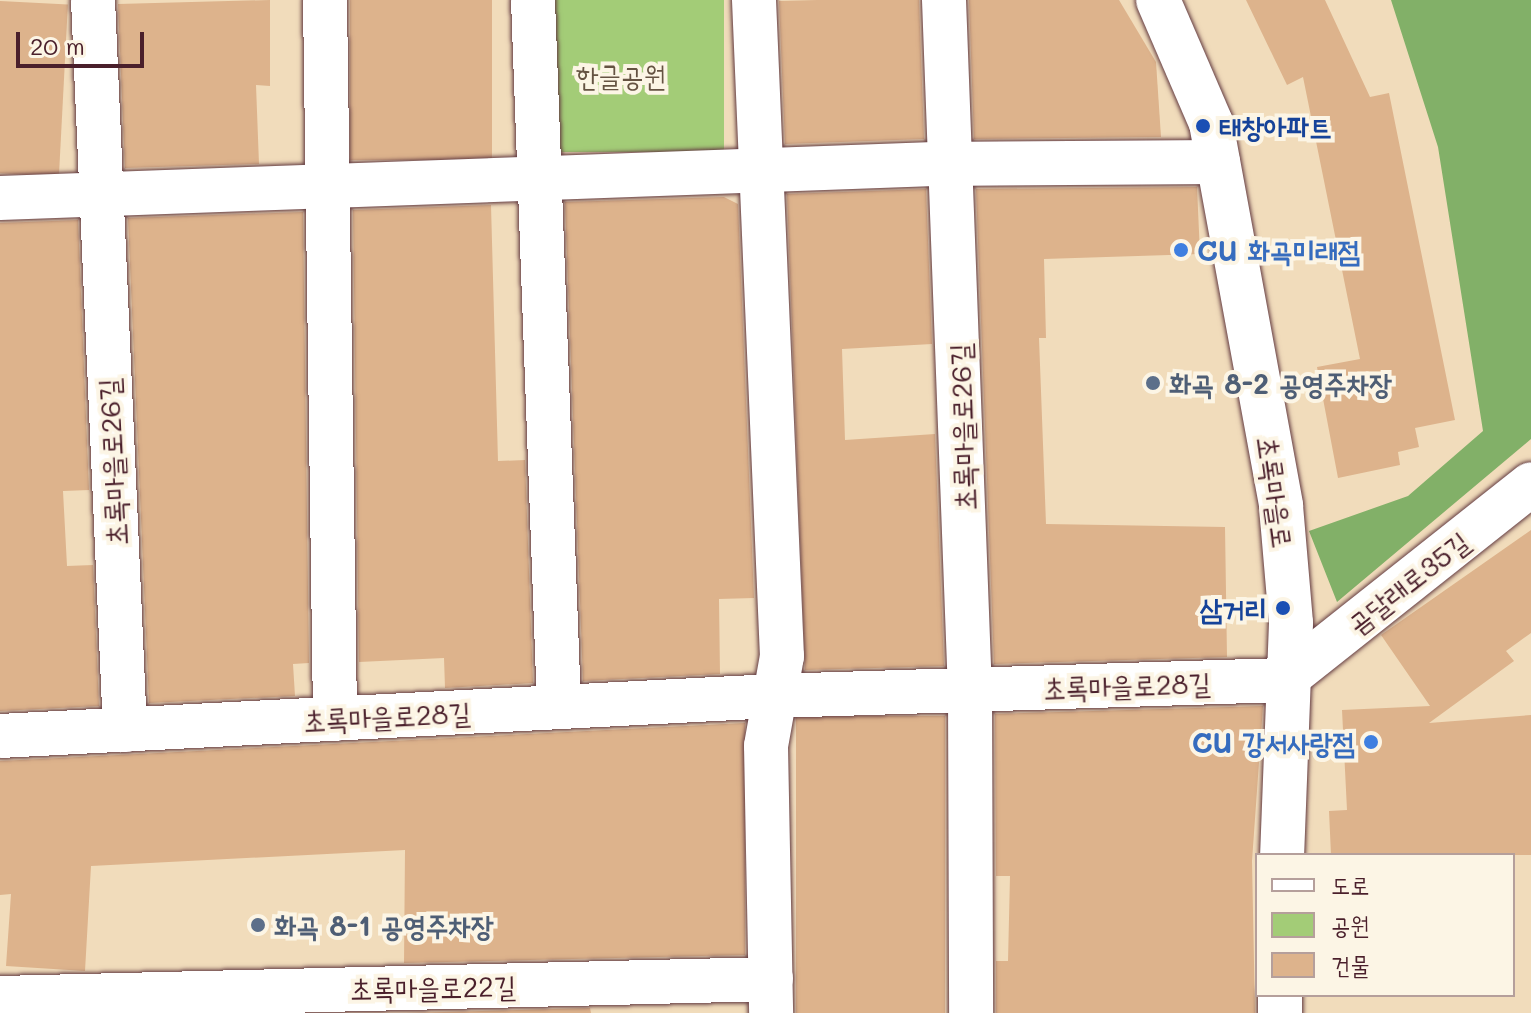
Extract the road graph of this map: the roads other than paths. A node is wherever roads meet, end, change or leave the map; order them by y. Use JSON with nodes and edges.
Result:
{"nodes":[{"id":1,"x":93,"y":0,"type":"edge"},
{"id":2,"x":325,"y":0,"type":"edge"},
{"id":3,"x":533,"y":0,"type":"edge"},
{"id":4,"x":754,"y":0,"type":"edge"},
{"id":5,"x":944,"y":0,"type":"edge"},
{"id":6,"x":1158,"y":0,"type":"edge"},
{"id":7,"x":1218,"y":162,"type":"junction"},
{"id":8,"x":953,"y":164,"type":"junction"},
{"id":9,"x":759,"y":171,"type":"junction"},
{"id":10,"x":540,"y":178,"type":"junction"},
{"id":11,"x":326,"y":186,"type":"junction"},
{"id":12,"x":100,"y":194,"type":"junction"},
{"id":13,"x":0,"y":198,"type":"edge"},
{"id":14,"x":1531,"y":484,"type":"edge"},
{"id":15,"x":1284,"y":680,"type":"junction"},
{"id":16,"x":970,"y":691,"type":"junction"},
{"id":17,"x":774,"y":696,"type":"junction"},
{"id":18,"x":559,"y":707,"type":"junction"},
{"id":19,"x":335,"y":719,"type":"junction"},
{"id":20,"x":125,"y":730,"type":"junction"},
{"id":21,"x":0,"y":736,"type":"edge"},
{"id":22,"x":1282,"y":853,"type":"edge"},
{"id":23,"x":771,"y":996,"type":"edge"},
{"id":24,"x":0,"y":998,"type":"edge"},
{"id":25,"x":971,"y":1013,"type":"edge"}],
"edges":[{"from":1,"to":12,"type":"street","name":"초록마을로26길"},
{"from":2,"to":11,"type":"street"},
{"from":3,"to":10,"type":"street"},
{"from":4,"to":9,"type":"street"},
{"from":5,"to":8,"type":"street","name":"초록마을로26길"},
{"from":6,"to":7,"type":"street","name":"초록마을로"},
{"from":7,"to":8,"type":"street"},
{"from":7,"to":15,"type":"street","name":"초록마을로"},
{"from":8,"to":9,"type":"street"},
{"from":8,"to":16,"type":"street","name":"초록마을로26길"},
{"from":9,"to":10,"type":"street"},
{"from":9,"to":17,"type":"street"},
{"from":10,"to":11,"type":"street"},
{"from":10,"to":18,"type":"street"},
{"from":11,"to":12,"type":"street"},
{"from":11,"to":19,"type":"street"},
{"from":12,"to":13,"type":"street"},
{"from":12,"to":20,"type":"street","name":"초록마을로26길"},
{"from":14,"to":15,"type":"street","name":"곰달래로35길"},
{"from":15,"to":16,"type":"street","name":"초록마을로28길"},
{"from":15,"to":22,"type":"street","name":"초록마을로"},
{"from":16,"to":17,"type":"street","name":"초록마을로28길"},
{"from":16,"to":25,"type":"street"},
{"from":17,"to":18,"type":"street","name":"초록마을로28길"},
{"from":17,"to":23,"type":"street"},
{"from":18,"to":19,"type":"street","name":"초록마을로28길"},
{"from":19,"to":20,"type":"street","name":"초록마을로28길"},
{"from":20,"to":21,"type":"street","name":"초록마을로28길"},
{"from":23,"to":24,"type":"street","name":"초록마을로22길"}]}
